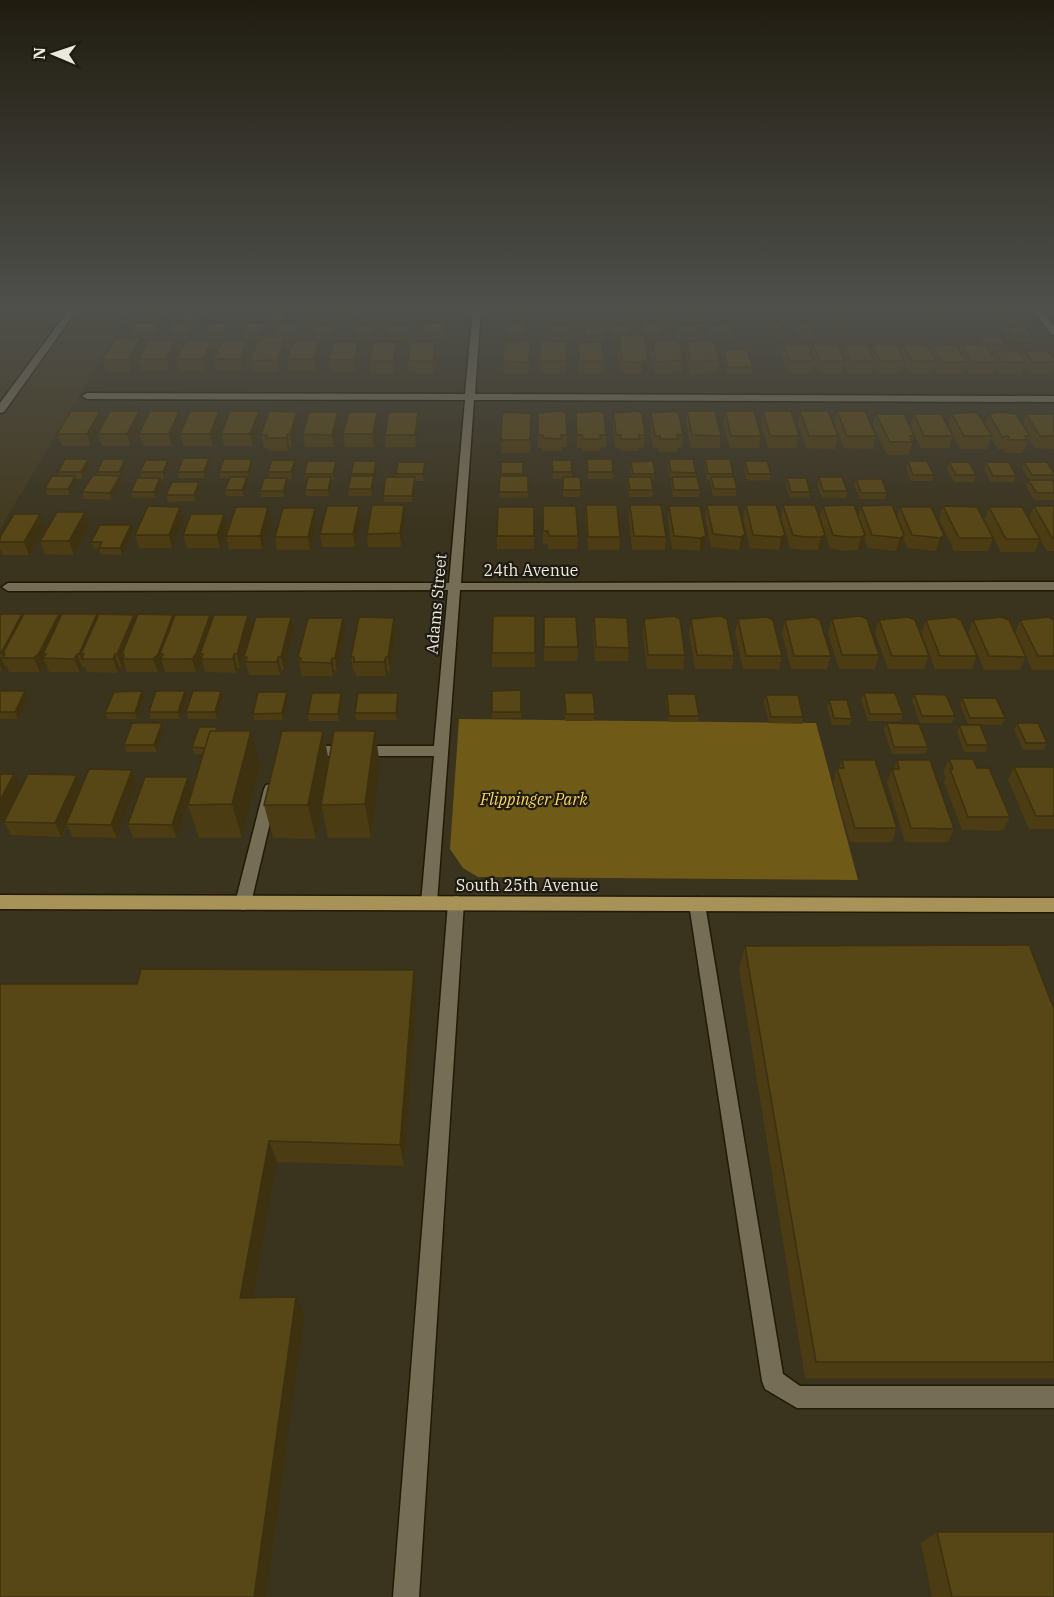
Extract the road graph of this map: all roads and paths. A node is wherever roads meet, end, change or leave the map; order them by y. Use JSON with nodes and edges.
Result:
{"nodes":[{"id":1,"x":21,"y":382,"type":"edge"},
{"id":2,"x":471,"y":382,"type":"edge"},
{"id":3,"x":87,"y":396,"type":"dead end"},
{"id":4,"x":470,"y":397,"type":"junction"},
{"id":5,"x":1054,"y":399,"type":"edge"},
{"id":6,"x":0,"y":410,"type":"edge"},
{"id":7,"x":1054,"y":586,"type":"edge"},
{"id":8,"x":8,"y":587,"type":"dead end"},
{"id":9,"x":454,"y":587,"type":"junction"},
{"id":10,"x":292,"y":751,"type":"edge"},
{"id":11,"x":441,"y":751,"type":"junction"},
{"id":12,"x":275,"y":773,"type":"edge"},
{"id":13,"x":0,"y":902,"type":"edge"},
{"id":14,"x":243,"y":903,"type":"junction"},
{"id":15,"x":429,"y":903,"type":"junction"},
{"id":16,"x":456,"y":903,"type":"junction"},
{"id":17,"x":697,"y":904,"type":"junction"},
{"id":18,"x":1054,"y":905,"type":"edge"},
{"id":19,"x":1054,"y":1397,"type":"edge"},
{"id":20,"x":406,"y":1597,"type":"edge"}],
"edges":[{"from":1,"to":6,"type":"street"},
{"from":2,"to":4,"type":"street","name":"Adams Street"},
{"from":3,"to":4,"type":"street"},
{"from":4,"to":5,"type":"street"},
{"from":4,"to":9,"type":"street","name":"Adams Street"},
{"from":7,"to":9,"type":"street","name":"24th Avenue"},
{"from":8,"to":9,"type":"street","name":"24th Avenue"},
{"from":9,"to":11,"type":"street","name":"Adams Street"},
{"from":10,"to":11,"type":"street"},
{"from":11,"to":15,"type":"street","name":"Adams Street"},
{"from":12,"to":14,"type":"street"},
{"from":13,"to":14,"type":"main road","name":"South 25th Avenue"},
{"from":14,"to":15,"type":"main road","name":"South 25th Avenue"},
{"from":15,"to":16,"type":"main road","name":"South 25th Avenue"},
{"from":16,"to":17,"type":"main road","name":"South 25th Avenue"},
{"from":16,"to":20,"type":"street"},
{"from":17,"to":18,"type":"main road","name":"South 25th Avenue"},
{"from":17,"to":19,"type":"street"}]}
